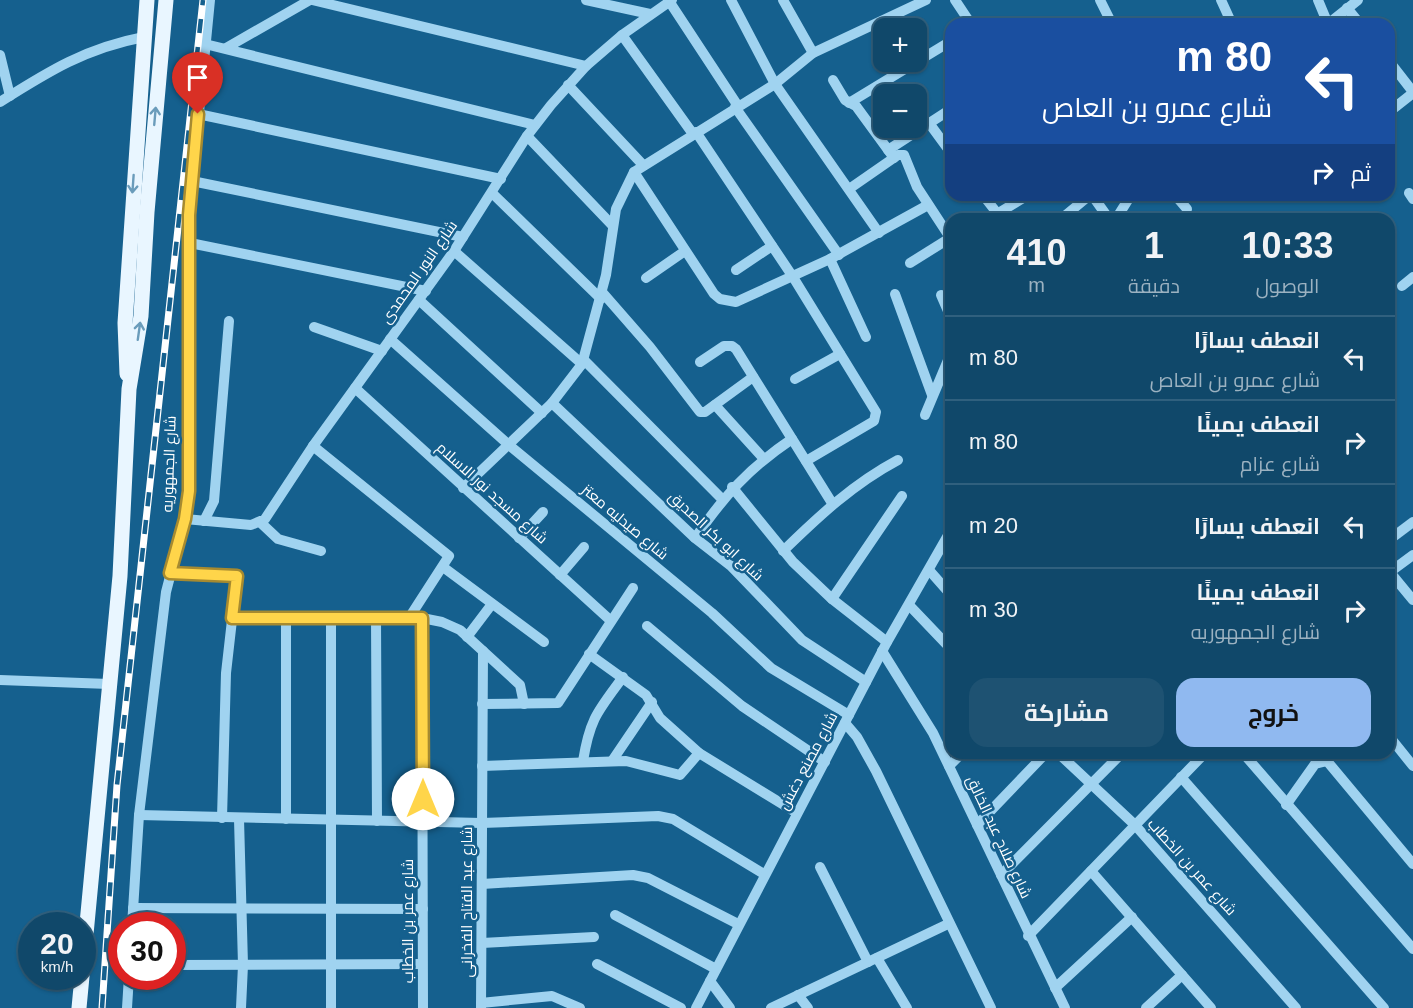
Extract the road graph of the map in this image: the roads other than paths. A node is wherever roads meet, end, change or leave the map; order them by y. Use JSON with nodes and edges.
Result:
{"nodes":[{"id":1,"x":147,"y":0,"type":"edge"},
{"id":2,"x":166,"y":0,"type":"edge"},
{"id":3,"x":210,"y":0,"type":"edge"},
{"id":4,"x":311,"y":0,"type":"edge"},
{"id":5,"x":586,"y":0,"type":"edge"},
{"id":6,"x":731,"y":0,"type":"edge"},
{"id":7,"x":783,"y":0,"type":"edge"},
{"id":8,"x":926,"y":0,"type":"edge"},
{"id":9,"x":955,"y":0,"type":"edge"},
{"id":10,"x":1100,"y":0,"type":"edge"},
{"id":11,"x":1221,"y":0,"type":"edge"},
{"id":12,"x":1318,"y":0,"type":"edge"},
{"id":13,"x":1358,"y":0,"type":"edge"},
{"id":14,"x":671,"y":1,"type":"edge"},
{"id":15,"x":1347,"y":8,"type":"junction"},
{"id":16,"x":650,"y":14,"type":"junction"},
{"id":17,"x":967,"y":18,"type":"edge"},
{"id":18,"x":1109,"y":18,"type":"edge"},
{"id":19,"x":1229,"y":18,"type":"edge"},
{"id":20,"x":1326,"y":18,"type":"edge"},
{"id":21,"x":1335,"y":18,"type":"edge"},
{"id":22,"x":1355,"y":18,"type":"edge"},
{"id":23,"x":622,"y":34,"type":"junction"},
{"id":24,"x":144,"y":37,"type":"junction"},
{"id":25,"x":205,"y":44,"type":"junction"},
{"id":26,"x":945,"y":45,"type":"edge"},
{"id":27,"x":226,"y":48,"type":"junction"},
{"id":28,"x":813,"y":53,"type":"junction"},
{"id":29,"x":0,"y":55,"type":"edge"},
{"id":30,"x":586,"y":66,"type":"junction"},
{"id":31,"x":1395,"y":69,"type":"edge"},
{"id":32,"x":833,"y":80,"type":"dead end"},
{"id":33,"x":775,"y":84,"type":"junction"},
{"id":34,"x":568,"y":85,"type":"junction"},
{"id":35,"x":1413,"y":93,"type":"edge"},
{"id":36,"x":5,"y":99,"type":"edge"},
{"id":37,"x":849,"y":104,"type":"junction"},
{"id":38,"x":737,"y":106,"type":"junction"},
{"id":39,"x":1395,"y":107,"type":"edge"},
{"id":40,"x":945,"y":113,"type":"edge"},
{"id":41,"x":198,"y":114,"type":"junction"},
{"id":42,"x":928,"y":123,"type":"junction"},
{"id":43,"x":535,"y":125,"type":"junction"},
{"id":44,"x":694,"y":133,"type":"junction"},
{"id":45,"x":527,"y":136,"type":"junction"},
{"id":46,"x":945,"y":142,"type":"edge"},
{"id":47,"x":136,"y":144,"type":"junction"},
{"id":48,"x":152,"y":147,"type":"junction"},
{"id":49,"x":891,"y":154,"type":"junction"},
{"id":50,"x":643,"y":165,"type":"junction"},
{"id":51,"x":634,"y":172,"type":"junction"},
{"id":52,"x":501,"y":179,"type":"junction"},
{"id":53,"x":192,"y":181,"type":"junction"},
{"id":54,"x":849,"y":189,"type":"junction"},
{"id":55,"x":492,"y":193,"type":"junction"},
{"id":56,"x":1018,"y":201,"type":"edge"},
{"id":57,"x":1084,"y":201,"type":"edge"},
{"id":58,"x":1180,"y":201,"type":"edge"},
{"id":59,"x":928,"y":205,"type":"junction"},
{"id":60,"x":1187,"y":209,"type":"dead end"},
{"id":61,"x":998,"y":213,"type":"edge"},
{"id":62,"x":1068,"y":213,"type":"edge"},
{"id":63,"x":613,"y":226,"type":"junction"},
{"id":64,"x":945,"y":230,"type":"edge"},
{"id":65,"x":879,"y":233,"type":"junction"},
{"id":66,"x":463,"y":237,"type":"junction"},
{"id":67,"x":190,"y":243,"type":"junction"},
{"id":68,"x":945,"y":243,"type":"edge"},
{"id":69,"x":772,"y":246,"type":"junction"},
{"id":70,"x":454,"y":251,"type":"junction"},
{"id":71,"x":685,"y":251,"type":"junction"},
{"id":72,"x":835,"y":257,"type":"junction"},
{"id":73,"x":910,"y":263,"type":"dead end"},
{"id":74,"x":736,"y":270,"type":"dead end"},
{"id":75,"x":793,"y":277,"type":"junction"},
{"id":76,"x":1413,"y":277,"type":"edge"},
{"id":77,"x":646,"y":278,"type":"dead end"},
{"id":78,"x":1402,"y":286,"type":"dead end"},
{"id":79,"x":895,"y":294,"type":"dead end"},
{"id":80,"x":422,"y":295,"type":"junction"},
{"id":81,"x":602,"y":295,"type":"junction"},
{"id":82,"x":941,"y":295,"type":"dead end"},
{"id":83,"x":945,"y":304,"type":"edge"},
{"id":84,"x":229,"y":321,"type":"dead end"},
{"id":85,"x":314,"y":327,"type":"dead end"},
{"id":86,"x":866,"y":337,"type":"dead end"},
{"id":87,"x":390,"y":339,"type":"junction"},
{"id":88,"x":382,"y":351,"type":"junction"},
{"id":89,"x":840,"y":354,"type":"junction"},
{"id":90,"x":583,"y":362,"type":"junction"},
{"id":91,"x":700,"y":362,"type":"dead end"},
{"id":92,"x":945,"y":366,"type":"edge"},
{"id":93,"x":753,"y":376,"type":"junction"},
{"id":94,"x":795,"y":379,"type":"dead end"},
{"id":95,"x":355,"y":388,"type":"junction"},
{"id":96,"x":129,"y":389,"type":"junction"},
{"id":97,"x":932,"y":395,"type":"junction"},
{"id":98,"x":552,"y":403,"type":"junction"},
{"id":99,"x":715,"y":405,"type":"junction"},
{"id":100,"x":542,"y":413,"type":"junction"},
{"id":101,"x":925,"y":415,"type":"dead end"},
{"id":102,"x":792,"y":438,"type":"junction"},
{"id":103,"x":313,"y":446,"type":"junction"},
{"id":104,"x":509,"y":446,"type":"junction"},
{"id":105,"x":763,"y":458,"type":"junction"},
{"id":106,"x":898,"y":460,"type":"dead end"},
{"id":107,"x":806,"y":461,"type":"junction"},
{"id":108,"x":463,"y":488,"type":"junction"},
{"id":109,"x":732,"y":488,"type":"junction"},
{"id":110,"x":902,"y":496,"type":"dead end"},
{"id":111,"x":722,"y":499,"type":"junction"},
{"id":112,"x":832,"y":503,"type":"junction"},
{"id":113,"x":543,"y":512,"type":"dead end"},
{"id":114,"x":185,"y":519,"type":"junction"},
{"id":115,"x":204,"y":521,"type":"junction"},
{"id":116,"x":1413,"y":522,"type":"edge"},
{"id":117,"x":261,"y":523,"type":"junction"},
{"id":118,"x":1395,"y":536,"type":"edge"},
{"id":119,"x":519,"y":538,"type":"junction"},
{"id":120,"x":695,"y":538,"type":"junction"},
{"id":121,"x":945,"y":540,"type":"edge"},
{"id":122,"x":584,"y":547,"type":"dead end"},
{"id":123,"x":321,"y":551,"type":"dead end"},
{"id":124,"x":783,"y":552,"type":"junction"},
{"id":125,"x":1413,"y":555,"type":"edge"},
{"id":126,"x":443,"y":567,"type":"junction"},
{"id":127,"x":1395,"y":568,"type":"edge"},
{"id":128,"x":928,"y":570,"type":"junction"},
{"id":129,"x":170,"y":573,"type":"junction"},
{"id":130,"x":560,"y":575,"type":"junction"},
{"id":131,"x":1395,"y":578,"type":"edge"},
{"id":132,"x":633,"y":588,"type":"dead end"},
{"id":133,"x":945,"y":588,"type":"edge"},
{"id":134,"x":832,"y":599,"type":"junction"},
{"id":135,"x":1413,"y":600,"type":"edge"},
{"id":136,"x":492,"y":604,"type":"junction"},
{"id":137,"x":909,"y":605,"type":"junction"},
{"id":138,"x":376,"y":617,"type":"junction"},
{"id":139,"x":232,"y":618,"type":"junction"},
{"id":140,"x":286,"y":618,"type":"junction"},
{"id":141,"x":331,"y":618,"type":"junction"},
{"id":142,"x":409,"y":618,"type":"junction"},
{"id":143,"x":422,"y":618,"type":"junction"},
{"id":144,"x":610,"y":620,"type":"junction"},
{"id":145,"x":647,"y":626,"type":"dead end"},
{"id":146,"x":467,"y":637,"type":"junction"},
{"id":147,"x":544,"y":642,"type":"dead end"},
{"id":148,"x":945,"y":643,"type":"edge"},
{"id":149,"x":885,"y":647,"type":"junction"},
{"id":150,"x":483,"y":651,"type":"junction"},
{"id":151,"x":589,"y":654,"type":"junction"},
{"id":152,"x":623,"y":677,"type":"junction"},
{"id":153,"x":0,"y":680,"type":"edge"},
{"id":154,"x":866,"y":682,"type":"junction"},
{"id":155,"x":109,"y":684,"type":"junction"},
{"id":156,"x":652,"y":702,"type":"junction"},
{"id":157,"x":482,"y":704,"type":"junction"},
{"id":158,"x":524,"y":705,"type":"junction"},
{"id":159,"x":847,"y":719,"type":"junction"},
{"id":160,"x":1395,"y":744,"type":"edge"},
{"id":161,"x":699,"y":753,"type":"junction"},
{"id":162,"x":945,"y":757,"type":"edge"},
{"id":163,"x":946,"y":759,"type":"edge"},
{"id":164,"x":956,"y":759,"type":"edge"},
{"id":165,"x":1040,"y":759,"type":"edge"},
{"id":166,"x":1065,"y":759,"type":"edge"},
{"id":167,"x":1116,"y":759,"type":"edge"},
{"id":168,"x":1199,"y":759,"type":"edge"},
{"id":169,"x":1248,"y":759,"type":"edge"},
{"id":170,"x":584,"y":761,"type":"junction"},
{"id":171,"x":612,"y":761,"type":"junction"},
{"id":172,"x":825,"y":762,"type":"junction"},
{"id":173,"x":482,"y":766,"type":"junction"},
{"id":174,"x":950,"y":766,"type":"junction"},
{"id":175,"x":1413,"y":766,"type":"edge"},
{"id":176,"x":1181,"y":777,"type":"junction"},
{"id":177,"x":1092,"y":784,"type":"junction"},
{"id":178,"x":1286,"y":805,"type":"junction"},
{"id":179,"x":797,"y":813,"type":"junction"},
{"id":180,"x":139,"y":815,"type":"junction"},
{"id":181,"x":222,"y":818,"type":"junction"},
{"id":182,"x":239,"y":819,"type":"junction"},
{"id":183,"x":286,"y":819,"type":"junction"},
{"id":184,"x":332,"y":820,"type":"junction"},
{"id":185,"x":377,"y":821,"type":"junction"},
{"id":186,"x":423,"y":822,"type":"junction"},
{"id":187,"x":482,"y":823,"type":"junction"},
{"id":188,"x":977,"y":825,"type":"junction"},
{"id":189,"x":1135,"y":825,"type":"junction"},
{"id":190,"x":1413,"y":864,"type":"edge"},
{"id":191,"x":820,"y":867,"type":"dead end"},
{"id":192,"x":1091,"y":871,"type":"junction"},
{"id":193,"x":764,"y":874,"type":"junction"},
{"id":194,"x":1001,"y":875,"type":"junction"},
{"id":195,"x":482,"y":884,"type":"junction"},
{"id":196,"x":133,"y":908,"type":"junction"},
{"id":197,"x":331,"y":908,"type":"junction"},
{"id":198,"x":241,"y":909,"type":"junction"},
{"id":199,"x":423,"y":909,"type":"junction"},
{"id":200,"x":133,"y":912,"type":"edge"},
{"id":201,"x":615,"y":915,"type":"dead end"},
{"id":202,"x":1132,"y":917,"type":"junction"},
{"id":203,"x":738,"y":924,"type":"junction"},
{"id":204,"x":948,"y":924,"type":"junction"},
{"id":205,"x":1028,"y":936,"type":"junction"},
{"id":206,"x":594,"y":937,"type":"dead end"},
{"id":207,"x":482,"y":943,"type":"junction"},
{"id":208,"x":1413,"y":949,"type":"edge"},
{"id":209,"x":872,"y":960,"type":"junction"},
{"id":210,"x":422,"y":964,"type":"junction"},
{"id":211,"x":597,"y":964,"type":"dead end"},
{"id":212,"x":186,"y":965,"type":"edge"},
{"id":213,"x":243,"y":965,"type":"junction"},
{"id":214,"x":331,"y":965,"type":"junction"},
{"id":215,"x":716,"y":969,"type":"junction"},
{"id":216,"x":1182,"y":975,"type":"junction"},
{"id":217,"x":710,"y":981,"type":"junction"},
{"id":218,"x":1055,"y":988,"type":"junction"},
{"id":219,"x":128,"y":990,"type":"edge"},
{"id":220,"x":798,"y":995,"type":"junction"},
{"id":221,"x":482,"y":1006,"type":"edge"},
{"id":222,"x":79,"y":1008,"type":"edge"},
{"id":223,"x":127,"y":1008,"type":"edge"},
{"id":224,"x":241,"y":1008,"type":"edge"},
{"id":225,"x":331,"y":1008,"type":"edge"},
{"id":226,"x":423,"y":1008,"type":"edge"},
{"id":227,"x":580,"y":1008,"type":"edge"},
{"id":228,"x":681,"y":1008,"type":"edge"},
{"id":229,"x":696,"y":1008,"type":"edge"},
{"id":230,"x":730,"y":1008,"type":"edge"},
{"id":231,"x":771,"y":1008,"type":"edge"},
{"id":232,"x":808,"y":1008,"type":"edge"},
{"id":233,"x":906,"y":1008,"type":"edge"},
{"id":234,"x":991,"y":1008,"type":"edge"},
{"id":235,"x":1065,"y":1008,"type":"edge"},
{"id":236,"x":1146,"y":1008,"type":"edge"},
{"id":237,"x":1211,"y":1008,"type":"edge"},
{"id":238,"x":1296,"y":1008,"type":"edge"},
{"id":239,"x":1384,"y":1008,"type":"edge"}],
"edges":[{"from":1,"to":24,"type":"main road"},
{"from":48,"to":2,"type":"main road","one_way":true},
{"from":3,"to":25,"type":"street","name":"شارع الجمهوريه"},
{"from":4,"to":27,"type":"street"},
{"from":4,"to":30,"type":"street"},
{"from":5,"to":16,"type":"street"},
{"from":6,"to":33,"type":"street"},
{"from":7,"to":28,"type":"street"},
{"from":8,"to":28,"type":"street"},
{"from":9,"to":17,"type":"street"},
{"from":10,"to":18,"type":"street"},
{"from":11,"to":19,"type":"street"},
{"from":12,"to":20,"type":"street"},
{"from":13,"to":15,"type":"street"},
{"from":14,"to":16,"type":"street","name":"شارع النور المحمدى"},
{"from":14,"to":38,"type":"street"},
{"from":15,"to":21,"type":"street"},
{"from":15,"to":22,"type":"street"},
{"from":16,"to":23,"type":"street","name":"شارع النور المحمدى"},
{"from":23,"to":30,"type":"street","name":"شارع النور المحمدى"},
{"from":23,"to":44,"type":"street"},
{"from":24,"to":36,"type":"street"},
{"from":24,"to":47,"type":"main road"},
{"from":25,"to":27,"type":"street"},
{"from":25,"to":41,"type":"street","name":"شارع الجمهوريه"},
{"from":26,"to":37,"type":"street"},
{"from":27,"to":43,"type":"street"},
{"from":28,"to":33,"type":"street"},
{"from":29,"to":36,"type":"street"},
{"from":30,"to":34,"type":"street","name":"شارع النور المحمدى"},
{"from":31,"to":35,"type":"street"},
{"from":32,"to":37,"type":"street"},
{"from":33,"to":38,"type":"street"},
{"from":33,"to":54,"type":"street"},
{"from":34,"to":43,"type":"street","name":"شارع النور المحمدى"},
{"from":34,"to":50,"type":"street"},
{"from":35,"to":39,"type":"street"},
{"from":37,"to":49,"type":"street"},
{"from":38,"to":44,"type":"street"},
{"from":38,"to":72,"type":"street"},
{"from":40,"to":42,"type":"street"},
{"from":41,"to":52,"type":"street"},
{"from":41,"to":53,"type":"street","name":"شارع الجمهوريه"},
{"from":42,"to":46,"type":"street"},
{"from":42,"to":49,"type":"street"},
{"from":43,"to":45,"type":"street","name":"شارع النور المحمدى"},
{"from":44,"to":50,"type":"street"},
{"from":44,"to":69,"type":"street"},
{"from":45,"to":52,"type":"street","name":"شارع النور المحمدى"},
{"from":45,"to":63,"type":"street"},
{"from":47,"to":48,"type":"main road"},
{"from":47,"to":96,"type":"main road","one_way":true},
{"from":96,"to":48,"type":"main road","one_way":true},
{"from":49,"to":54,"type":"street"},
{"from":49,"to":59,"type":"street"},
{"from":50,"to":51,"type":"street"},
{"from":51,"to":63,"type":"street"},
{"from":51,"to":71,"type":"street"},
{"from":52,"to":55,"type":"street","name":"شارع النور المحمدى"},
{"from":53,"to":66,"type":"street"},
{"from":53,"to":67,"type":"street","name":"شارع الجمهوريه"},
{"from":54,"to":65,"type":"street"},
{"from":55,"to":66,"type":"street","name":"شارع النور المحمدى"},
{"from":55,"to":81,"type":"street"},
{"from":56,"to":61,"type":"street"},
{"from":57,"to":62,"type":"street"},
{"from":58,"to":60,"type":"street"},
{"from":59,"to":64,"type":"street"},
{"from":59,"to":65,"type":"street"},
{"from":63,"to":81,"type":"street"},
{"from":65,"to":72,"type":"street"},
{"from":66,"to":70,"type":"street","name":"شارع النور المحمدى"},
{"from":67,"to":80,"type":"street"},
{"from":67,"to":114,"type":"street","name":"شارع الجمهوريه"},
{"from":68,"to":73,"type":"street"},
{"from":69,"to":74,"type":"street"},
{"from":69,"to":75,"type":"street"},
{"from":70,"to":80,"type":"street","name":"شارع النور المحمدى"},
{"from":70,"to":90,"type":"street"},
{"from":71,"to":75,"type":"street"},
{"from":71,"to":77,"type":"street"},
{"from":72,"to":75,"type":"street"},
{"from":72,"to":86,"type":"street"},
{"from":75,"to":89,"type":"street"},
{"from":76,"to":78,"type":"street"},
{"from":79,"to":97,"type":"street"},
{"from":80,"to":87,"type":"street","name":"شارع النور المحمدى"},
{"from":80,"to":100,"type":"street"},
{"from":81,"to":90,"type":"street"},
{"from":81,"to":99,"type":"street"},
{"from":82,"to":83,"type":"street"},
{"from":84,"to":115,"type":"street"},
{"from":85,"to":88,"type":"street"},
{"from":87,"to":88,"type":"street","name":"شارع النور المحمدى"},
{"from":87,"to":104,"type":"street","name":"شارع صيدليه معتز"},
{"from":88,"to":95,"type":"street","name":"شارع النور المحمدى"},
{"from":89,"to":94,"type":"street"},
{"from":89,"to":107,"type":"street"},
{"from":90,"to":98,"type":"street"},
{"from":90,"to":111,"type":"street"},
{"from":91,"to":93,"type":"street"},
{"from":92,"to":97,"type":"street"},
{"from":93,"to":99,"type":"street"},
{"from":93,"to":102,"type":"street"},
{"from":95,"to":103,"type":"street","name":"شارع النور المحمدى"},
{"from":95,"to":108,"type":"street","name":"شارع مسجد نور الاسلام"},
{"from":96,"to":155,"type":"main road"},
{"from":97,"to":101,"type":"street"},
{"from":98,"to":100,"type":"street"},
{"from":98,"to":120,"type":"street","name":"شارع ابو بكر الصديق"},
{"from":99,"to":105,"type":"street"},
{"from":100,"to":104,"type":"street"},
{"from":102,"to":105,"type":"street"},
{"from":102,"to":107,"type":"street"},
{"from":103,"to":117,"type":"street","name":"شارع النور المحمدى"},
{"from":103,"to":126,"type":"street"},
{"from":104,"to":108,"type":"street"},
{"from":104,"to":159,"type":"street","name":"شارع صيدليه معتز"},
{"from":105,"to":109,"type":"street"},
{"from":106,"to":112,"type":"street"},
{"from":107,"to":112,"type":"street"},
{"from":108,"to":119,"type":"street","name":"شارع مسجد نور الاسلام"},
{"from":109,"to":111,"type":"street"},
{"from":109,"to":124,"type":"street","name":"شارع صلاح عبد الخالق"},
{"from":110,"to":134,"type":"street"},
{"from":111,"to":120,"type":"street"},
{"from":112,"to":124,"type":"street"},
{"from":113,"to":119,"type":"street"},
{"from":114,"to":115,"type":"street"},
{"from":114,"to":129,"type":"street","name":"شارع الجمهوريه"},
{"from":115,"to":117,"type":"street"},
{"from":116,"to":118,"type":"street"},
{"from":117,"to":123,"type":"street"},
{"from":119,"to":130,"type":"street","name":"شارع مسجد نور الاسلام"},
{"from":120,"to":154,"type":"street","name":"شارع ابو بكر الصديق"},
{"from":121,"to":128,"type":"street","name":"شارع مصنع دغش"},
{"from":122,"to":130,"type":"street"},
{"from":124,"to":134,"type":"street","name":"شارع صلاح عبد الخالق"},
{"from":125,"to":127,"type":"street"},
{"from":126,"to":136,"type":"street"},
{"from":126,"to":142,"type":"street"},
{"from":128,"to":133,"type":"street"},
{"from":128,"to":137,"type":"street","name":"شارع مصنع دغش"},
{"from":129,"to":139,"type":"street"},
{"from":129,"to":180,"type":"street","name":"شارع الجمهوريه"},
{"from":130,"to":144,"type":"street","name":"شارع مسجد نور الاسلام"},
{"from":131,"to":135,"type":"street"},
{"from":132,"to":144,"type":"street"},
{"from":134,"to":149,"type":"street","name":"شارع صلاح عبد الخالق"},
{"from":136,"to":146,"type":"street"},
{"from":136,"to":147,"type":"street"},
{"from":137,"to":148,"type":"street"},
{"from":137,"to":149,"type":"street","name":"شارع مصنع دغش"},
{"from":138,"to":141,"type":"street"},
{"from":138,"to":142,"type":"street"},
{"from":138,"to":185,"type":"street"},
{"from":139,"to":140,"type":"street"},
{"from":139,"to":181,"type":"street"},
{"from":140,"to":141,"type":"street"},
{"from":140,"to":183,"type":"street"},
{"from":141,"to":184,"type":"street"},
{"from":142,"to":143,"type":"street"},
{"from":143,"to":146,"type":"street"},
{"from":143,"to":186,"type":"street","name":"شارع عمر بن الخطاب"},
{"from":144,"to":151,"type":"street"},
{"from":145,"to":172,"type":"street"},
{"from":146,"to":150,"type":"street"},
{"from":149,"to":154,"type":"street","name":"شارع مصنع دغش"},
{"from":149,"to":162,"type":"street","name":"شارع صلاح عبد الخالق"},
{"from":150,"to":157,"type":"street","name":"شارع عبد الفتاح الفخرانى"},
{"from":150,"to":158,"type":"street"},
{"from":151,"to":152,"type":"street"},
{"from":151,"to":158,"type":"street"},
{"from":152,"to":156,"type":"street"},
{"from":152,"to":170,"type":"street"},
{"from":153,"to":155,"type":"street"},
{"from":154,"to":159,"type":"street","name":"شارع مصنع دغش"},
{"from":155,"to":222,"type":"main road"},
{"from":156,"to":161,"type":"street"},
{"from":156,"to":171,"type":"street"},
{"from":157,"to":158,"type":"street"},
{"from":157,"to":173,"type":"street","name":"شارع عبد الفتاح الفخرانى"},
{"from":159,"to":172,"type":"street","name":"شارع مصنع دغش"},
{"from":159,"to":204,"type":"street"},
{"from":160,"to":175,"type":"street"},
{"from":161,"to":171,"type":"street"},
{"from":161,"to":179,"type":"street"},
{"from":163,"to":174,"type":"street","name":"شارع صلاح عبد الخالق"},
{"from":164,"to":174,"type":"street"},
{"from":165,"to":188,"type":"street"},
{"from":166,"to":177,"type":"street","name":"شارع عمر بن الخطاب"},
{"from":167,"to":177,"type":"street"},
{"from":168,"to":176,"type":"street"},
{"from":169,"to":178,"type":"street"},
{"from":170,"to":171,"type":"street"},
{"from":170,"to":173,"type":"street"},
{"from":172,"to":179,"type":"street","name":"شارع مصنع دغش"},
{"from":173,"to":187,"type":"street","name":"شارع عبد الفتاح الفخرانى"},
{"from":174,"to":188,"type":"street","name":"شارع صلاح عبد الخالق"},
{"from":176,"to":189,"type":"street"},
{"from":176,"to":239,"type":"street"},
{"from":177,"to":189,"type":"street","name":"شارع عمر بن الخطاب"},
{"from":177,"to":194,"type":"street"},
{"from":178,"to":190,"type":"street"},
{"from":178,"to":208,"type":"street"},
{"from":179,"to":193,"type":"street","name":"شارع مصنع دغش"},
{"from":180,"to":181,"type":"street"},
{"from":180,"to":196,"type":"street","name":"شارع الجمهوريه"},
{"from":181,"to":182,"type":"street"},
{"from":182,"to":183,"type":"street"},
{"from":182,"to":198,"type":"street"},
{"from":183,"to":184,"type":"street"},
{"from":184,"to":185,"type":"street"},
{"from":184,"to":197,"type":"street"},
{"from":185,"to":186,"type":"street"},
{"from":186,"to":187,"type":"street"},
{"from":186,"to":199,"type":"street","name":"شارع عمر بن الخطاب"},
{"from":187,"to":193,"type":"street"},
{"from":187,"to":195,"type":"street","name":"شارع عبد الفتاح الفخرانى"},
{"from":188,"to":194,"type":"street","name":"شارع صلاح عبد الخالق"},
{"from":189,"to":192,"type":"street"},
{"from":189,"to":238,"type":"street","name":"شارع عمر بن الخطاب"},
{"from":191,"to":209,"type":"street"},
{"from":192,"to":202,"type":"street"},
{"from":192,"to":205,"type":"street"},
{"from":193,"to":203,"type":"street","name":"شارع مصنع دغش"},
{"from":194,"to":205,"type":"street","name":"شارع صلاح عبد الخالق"},
{"from":195,"to":203,"type":"street"},
{"from":195,"to":207,"type":"street","name":"شارع عبد الفتاح الفخرانى"},
{"from":196,"to":198,"type":"street"},
{"from":196,"to":200,"type":"street","name":"شارع الجمهوريه"},
{"from":197,"to":198,"type":"street"},
{"from":197,"to":199,"type":"street"},
{"from":197,"to":214,"type":"street"},
{"from":198,"to":213,"type":"street"},
{"from":199,"to":210,"type":"street","name":"شارع عمر بن الخطاب"},
{"from":201,"to":215,"type":"street"},
{"from":202,"to":216,"type":"street"},
{"from":202,"to":218,"type":"street"},
{"from":203,"to":215,"type":"street","name":"شارع مصنع دغش"},
{"from":204,"to":209,"type":"street"},
{"from":204,"to":234,"type":"street"},
{"from":205,"to":218,"type":"street","name":"شارع صلاح عبد الخالق"},
{"from":206,"to":207,"type":"street"},
{"from":207,"to":221,"type":"street","name":"شارع عبد الفتاح الفخرانى"},
{"from":209,"to":220,"type":"street"},
{"from":209,"to":233,"type":"street"},
{"from":210,"to":214,"type":"street"},
{"from":210,"to":226,"type":"street","name":"شارع عمر بن الخطاب"},
{"from":211,"to":228,"type":"street"},
{"from":212,"to":213,"type":"street"},
{"from":213,"to":214,"type":"street"},
{"from":213,"to":224,"type":"street"},
{"from":214,"to":225,"type":"street"},
{"from":215,"to":217,"type":"street","name":"شارع مصنع دغش"},
{"from":216,"to":236,"type":"street"},
{"from":216,"to":237,"type":"street"},
{"from":217,"to":229,"type":"street","name":"شارع مصنع دغش"},
{"from":217,"to":230,"type":"street"},
{"from":218,"to":235,"type":"street","name":"شارع صلاح عبد الخالق"},
{"from":219,"to":223,"type":"street"},
{"from":220,"to":231,"type":"street"},
{"from":220,"to":232,"type":"street"},
{"from":221,"to":227,"type":"street"}]}
